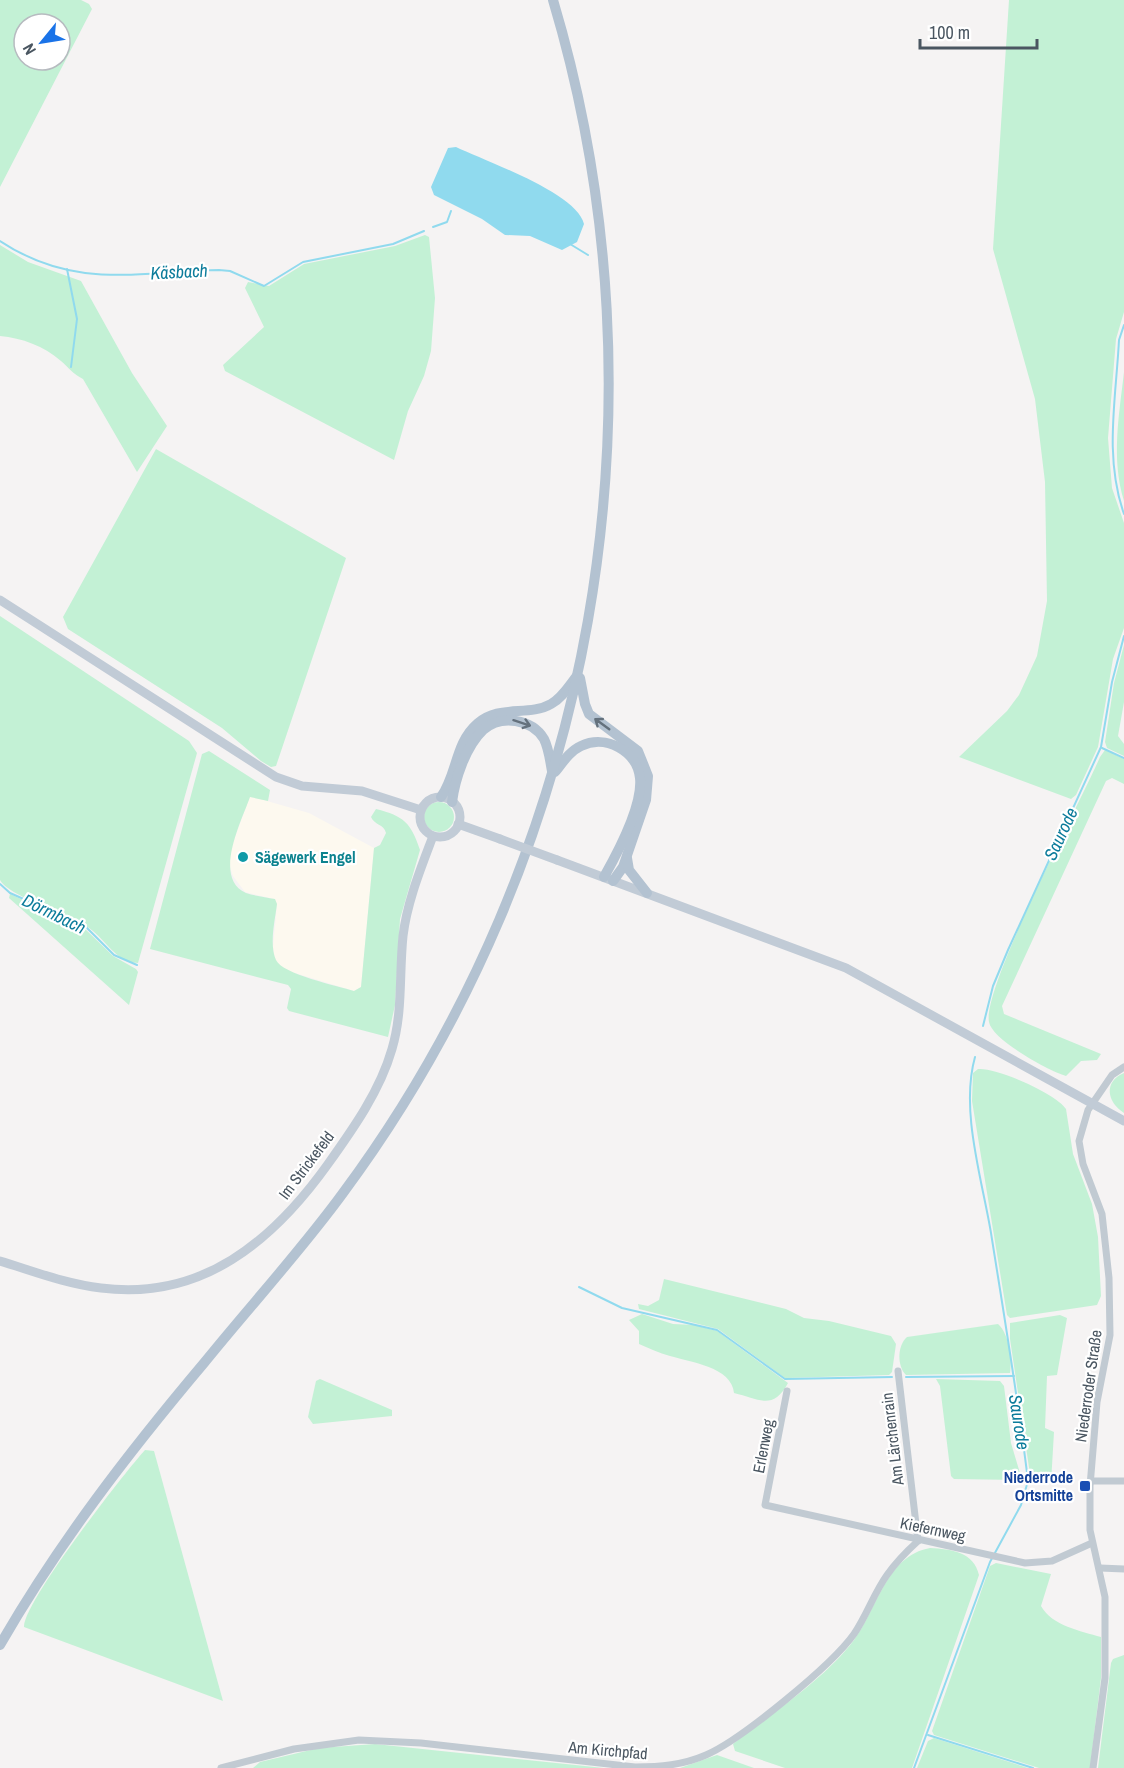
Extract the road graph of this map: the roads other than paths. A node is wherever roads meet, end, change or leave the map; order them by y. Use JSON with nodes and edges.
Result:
{"nodes":[{"id":1,"x":553,"y":0,"type":"edge"},
{"id":2,"x":0,"y":600,"type":"edge"},
{"id":3,"x":579,"y":672,"type":"junction"},
{"id":4,"x":553,"y":774,"type":"junction"},
{"id":5,"x":441,"y":797,"type":"junction"},
{"id":6,"x":452,"y":802,"type":"junction"},
{"id":7,"x":421,"y":810,"type":"junction"},
{"id":8,"x":458,"y":824,"type":"junction"},
{"id":9,"x":433,"y":836,"type":"junction"},
{"id":10,"x":626,"y":857,"type":"junction"},
{"id":11,"x":609,"y":879,"type":"junction"},
{"id":12,"x":647,"y":893,"type":"junction"},
{"id":13,"x":1124,"y":1067,"type":"edge"},
{"id":14,"x":1092,"y":1104,"type":"junction"},
{"id":15,"x":1124,"y":1121,"type":"edge"},
{"id":16,"x":0,"y":1261,"type":"edge"},
{"id":17,"x":898,"y":1371,"type":"dead end"},
{"id":18,"x":787,"y":1391,"type":"dead end"},
{"id":19,"x":1090,"y":1481,"type":"junction"},
{"id":20,"x":1124,"y":1481,"type":"edge"},
{"id":21,"x":765,"y":1505,"type":"joint"},
{"id":22,"x":918,"y":1540,"type":"junction"},
{"id":23,"x":1092,"y":1543,"type":"junction"},
{"id":24,"x":1100,"y":1568,"type":"junction"},
{"id":25,"x":1124,"y":1569,"type":"edge"},
{"id":26,"x":0,"y":1645,"type":"edge"},
{"id":27,"x":221,"y":1768,"type":"edge"},
{"id":28,"x":1093,"y":1768,"type":"edge"}],
"edges":[{"from":1,"to":3,"type":"main road"},
{"from":2,"to":7,"type":"main road"},
{"from":3,"to":4,"type":"main road"},
{"from":3,"to":5,"type":"main road"},
{"from":10,"to":3,"type":"main road","one_way":true},
{"from":6,"to":4,"type":"main road","one_way":true},
{"from":4,"to":11,"type":"main road"},
{"from":4,"to":26,"type":"main road"},
{"from":5,"to":6,"type":"main road"},
{"from":5,"to":7,"type":"main road"},
{"from":6,"to":8,"type":"main road"},
{"from":7,"to":9,"type":"main road"},
{"from":8,"to":9,"type":"main road"},
{"from":8,"to":11,"type":"main road","bridge":true},
{"from":9,"to":16,"type":"main road","name":"Im Strickefeld"},
{"from":10,"to":11,"type":"main road"},
{"from":10,"to":12,"type":"main road"},
{"from":11,"to":12,"type":"main road"},
{"from":12,"to":14,"type":"main road"},
{"from":13,"to":14,"type":"street","name":"Niederroder Straße"},
{"from":14,"to":15,"type":"main road"},
{"from":14,"to":19,"type":"street","name":"Niederroder Straße"},
{"from":17,"to":22,"type":"street","name":"Am Lärchenrain"},
{"from":18,"to":21,"type":"street","name":"Erlenweg"},
{"from":19,"to":20,"type":"street"},
{"from":19,"to":23,"type":"street","name":"Niederroder Straße"},
{"from":21,"to":22,"type":"street","name":"Kiefernweg"},
{"from":22,"to":23,"type":"street","name":"Kiefernweg"},
{"from":22,"to":27,"type":"street","name":"Am Kirchpfad"},
{"from":23,"to":24,"type":"street","name":"Niederroder Straße"},
{"from":24,"to":25,"type":"street"},
{"from":24,"to":28,"type":"street","name":"Niederroder Straße"}]}
